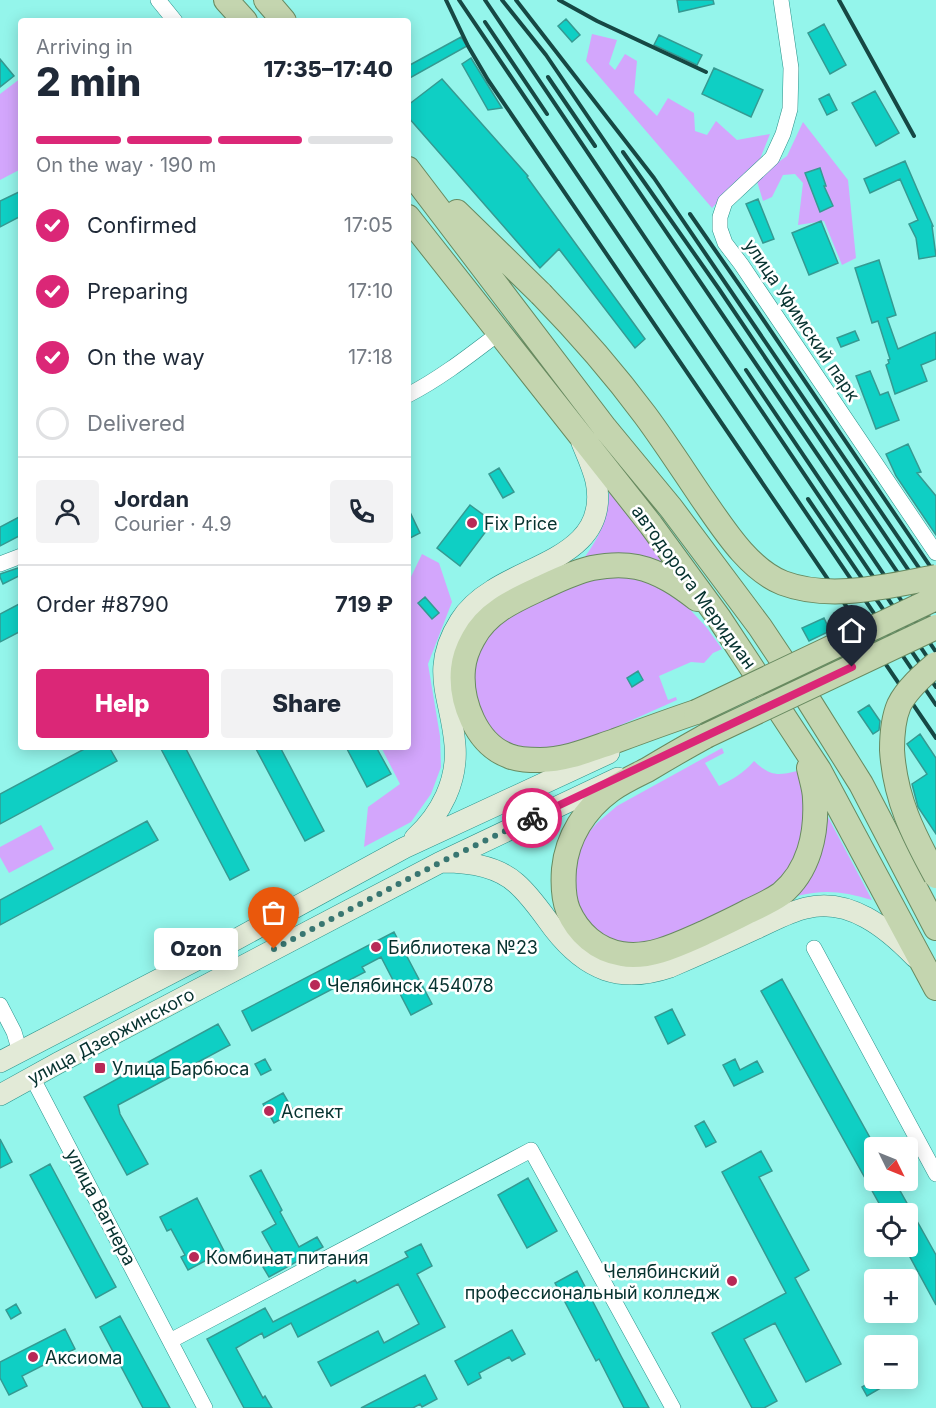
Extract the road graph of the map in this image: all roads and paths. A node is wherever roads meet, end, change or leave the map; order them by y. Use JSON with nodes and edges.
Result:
{"nodes":[{"id":1,"x":158,"y":0,"type":"edge"},
{"id":2,"x":226,"y":0,"type":"edge"},
{"id":3,"x":266,"y":0,"type":"edge"},
{"id":4,"x":781,"y":0,"type":"edge"},
{"id":5,"x":173,"y":18,"type":"edge"},
{"id":6,"x":242,"y":18,"type":"edge"},
{"id":7,"x":281,"y":18,"type":"edge"},
{"id":8,"x":411,"y":166,"type":"edge"},
{"id":9,"x":411,"y":174,"type":"edge"},
{"id":10,"x":411,"y":221,"type":"edge"},
{"id":11,"x":500,"y":333,"type":"junction"},
{"id":12,"x":411,"y":394,"type":"edge"},
{"id":13,"x":579,"y":434,"type":"junction"},
{"id":14,"x":936,"y":553,"type":"edge"},
{"id":15,"x":18,"y":557,"type":"edge"},
{"id":16,"x":0,"y":564,"type":"edge"},
{"id":17,"x":936,"y":577,"type":"edge"},
{"id":18,"x":936,"y":598,"type":"edge"},
{"id":19,"x":719,"y":618,"type":"junction"},
{"id":20,"x":936,"y":627,"type":"edge"},
{"id":21,"x":936,"y":664,"type":"edge"},
{"id":22,"x":696,"y":712,"type":"junction"},
{"id":23,"x":797,"y":735,"type":"junction"},
{"id":24,"x":706,"y":736,"type":"junction"},
{"id":25,"x":404,"y":848,"type":"junction"},
{"id":26,"x":439,"y":863,"type":"junction"},
{"id":27,"x":936,"y":876,"type":"edge"},
{"id":28,"x":936,"y":928,"type":"edge"},
{"id":29,"x":814,"y":948,"type":"dead end"},
{"id":30,"x":924,"y":966,"type":"junction"},
{"id":31,"x":936,"y":988,"type":"edge"},
{"id":32,"x":0,"y":1005,"type":"edge"},
{"id":33,"x":20,"y":1052,"type":"junction"},
{"id":34,"x":0,"y":1062,"type":"edge"},
{"id":35,"x":32,"y":1077,"type":"junction"},
{"id":36,"x":0,"y":1095,"type":"edge"},
{"id":37,"x":936,"y":1174,"type":"edge"},
{"id":38,"x":170,"y":1341,"type":"junction"},
{"id":39,"x":205,"y":1408,"type":"edge"},
{"id":40,"x":673,"y":1408,"type":"edge"}],
"edges":[{"from":1,"to":5,"type":"street"},
{"from":2,"to":6,"type":"main road"},
{"from":3,"to":7,"type":"main road"},
{"from":4,"to":14,"type":"street","name":"улица Уфимский парк"},
{"from":8,"to":17,"type":"main road","bridge":true},
{"from":9,"to":28,"type":"main road","name":"автодорога Меридиан"},
{"from":10,"to":11,"type":"main road","name":"автодорога Меридиан"},
{"from":11,"to":12,"type":"street"},
{"from":11,"to":13,"type":"main road","name":"автодорога Меридиан"},
{"from":13,"to":19,"type":"main road","name":"автодорога Меридиан"},
{"from":13,"to":25,"type":"main road"},
{"from":15,"to":16,"type":"street"},
{"from":18,"to":22,"type":"main road","bridge":true},
{"from":19,"to":22,"type":"main road"},
{"from":19,"to":23,"type":"main road","name":"автодорога Меридиан"},
{"from":20,"to":24,"type":"main road","bridge":true},
{"from":21,"to":27,"type":"main road","bridge":true},
{"from":22,"to":25,"type":"main road","name":"улица Дзержинского"},
{"from":23,"to":24,"type":"main road"},
{"from":23,"to":30,"type":"main road","name":"автодорога Меридиан"},
{"from":24,"to":26,"type":"main road","name":"улица Дзержинского"},
{"from":25,"to":33,"type":"main road","name":"улица Дзержинского"},
{"from":26,"to":30,"type":"main road"},
{"from":26,"to":35,"type":"main road","name":"улица Дзержинского"},
{"from":29,"to":37,"type":"street"},
{"from":30,"to":31,"type":"main road","name":"автодорога Меридиан"},
{"from":32,"to":33,"type":"street","name":"улица Вагнера"},
{"from":33,"to":34,"type":"main road","name":"улица Дзержинского"},
{"from":33,"to":35,"type":"main road","name":"улица Вагнера"},
{"from":35,"to":36,"type":"main road","name":"улица Дзержинского"},
{"from":35,"to":38,"type":"street","name":"улица Вагнера"},
{"from":38,"to":39,"type":"street","name":"улица Вагнера"},
{"from":38,"to":40,"type":"street"}]}
